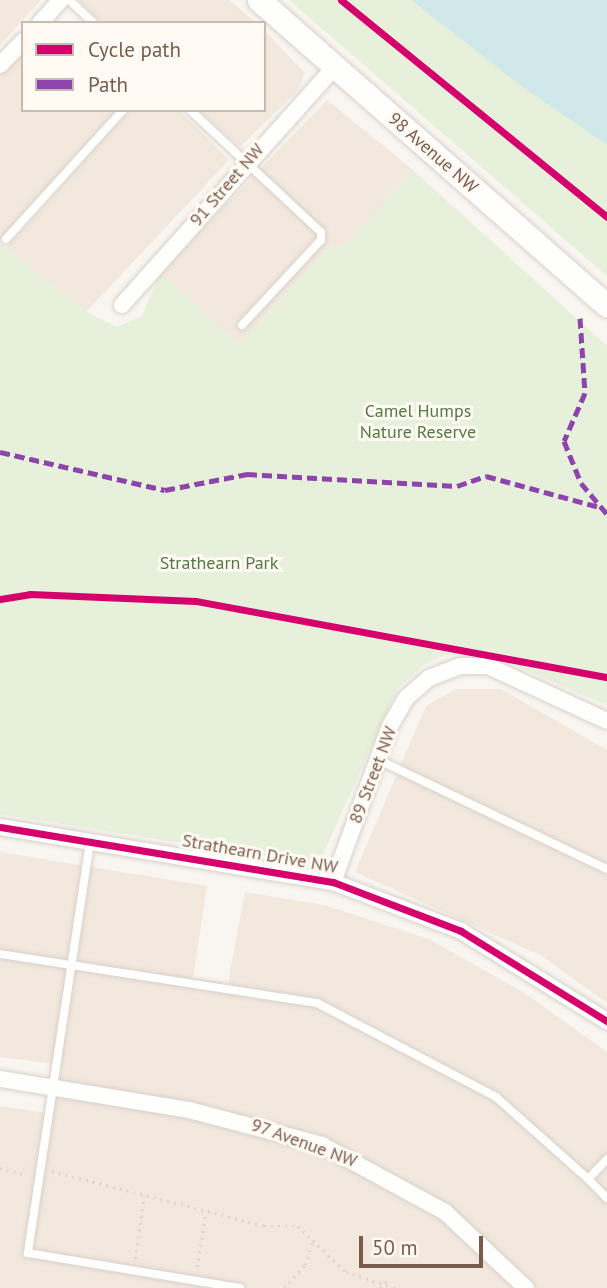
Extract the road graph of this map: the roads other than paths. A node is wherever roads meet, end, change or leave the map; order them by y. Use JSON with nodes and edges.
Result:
{"nodes":[{"id":1,"x":61,"y":0,"type":"edge"},
{"id":2,"x":69,"y":0,"type":"edge"},
{"id":3,"x":259,"y":0,"type":"edge"},
{"id":4,"x":42,"y":21,"type":"edge"},
{"id":5,"x":92,"y":21,"type":"edge"},
{"id":6,"x":21,"y":43,"type":"edge"},
{"id":7,"x":0,"y":65,"type":"edge"},
{"id":8,"x":335,"y":67,"type":"junction"},
{"id":9,"x":121,"y":112,"type":"edge"},
{"id":10,"x":192,"y":112,"type":"edge"},
{"id":11,"x":247,"y":162,"type":"junction"},
{"id":12,"x":6,"y":239,"type":"dead end"},
{"id":13,"x":122,"y":305,"type":"dead end"},
{"id":14,"x":607,"y":306,"type":"edge"},
{"id":15,"x":242,"y":325,"type":"dead end"},
{"id":16,"x":607,"y":721,"type":"edge"},
{"id":17,"x":377,"y":759,"type":"junction"},
{"id":18,"x":0,"y":827,"type":"edge"},
{"id":19,"x":90,"y":842,"type":"junction"},
{"id":20,"x":607,"y":869,"type":"edge"},
{"id":21,"x":333,"y":882,"type":"junction"},
{"id":22,"x":0,"y":954,"type":"edge"},
{"id":23,"x":72,"y":964,"type":"junction"},
{"id":24,"x":607,"y":1021,"type":"edge"},
{"id":25,"x":0,"y":1079,"type":"edge"},
{"id":26,"x":54,"y":1088,"type":"junction"},
{"id":27,"x":607,"y":1159,"type":"edge"},
{"id":28,"x":588,"y":1179,"type":"junction"},
{"id":29,"x":607,"y":1198,"type":"edge"},
{"id":30,"x":240,"y":1288,"type":"edge"},
{"id":31,"x":526,"y":1288,"type":"edge"}],
"edges":[{"from":1,"to":4,"type":"street"},
{"from":2,"to":5,"type":"lane"},
{"from":3,"to":8,"type":"main road","name":"98 Avenue NW"},
{"from":6,"to":7,"type":"street"},
{"from":8,"to":11,"type":"street","name":"91 Street NW"},
{"from":8,"to":14,"type":"main road","name":"98 Avenue NW"},
{"from":9,"to":12,"type":"lane"},
{"from":10,"to":11,"type":"lane"},
{"from":11,"to":13,"type":"street","name":"91 Street NW"},
{"from":11,"to":15,"type":"lane"},
{"from":16,"to":17,"type":"street","name":"89 Street NW"},
{"from":17,"to":20,"type":"lane"},
{"from":17,"to":21,"type":"street","name":"89 Street NW"},
{"from":18,"to":19,"type":"street","name":"Strathearn Drive NW"},
{"from":19,"to":21,"type":"street","name":"Strathearn Drive NW"},
{"from":19,"to":23,"type":"lane"},
{"from":21,"to":24,"type":"street","name":"Strathearn Drive NW"},
{"from":22,"to":23,"type":"lane"},
{"from":23,"to":26,"type":"lane"},
{"from":23,"to":28,"type":"lane"},
{"from":25,"to":26,"type":"street","name":"97 Avenue NW"},
{"from":26,"to":30,"type":"lane"},
{"from":26,"to":31,"type":"street","name":"97 Avenue NW"},
{"from":27,"to":28,"type":"lane"},
{"from":28,"to":29,"type":"lane"}]}
